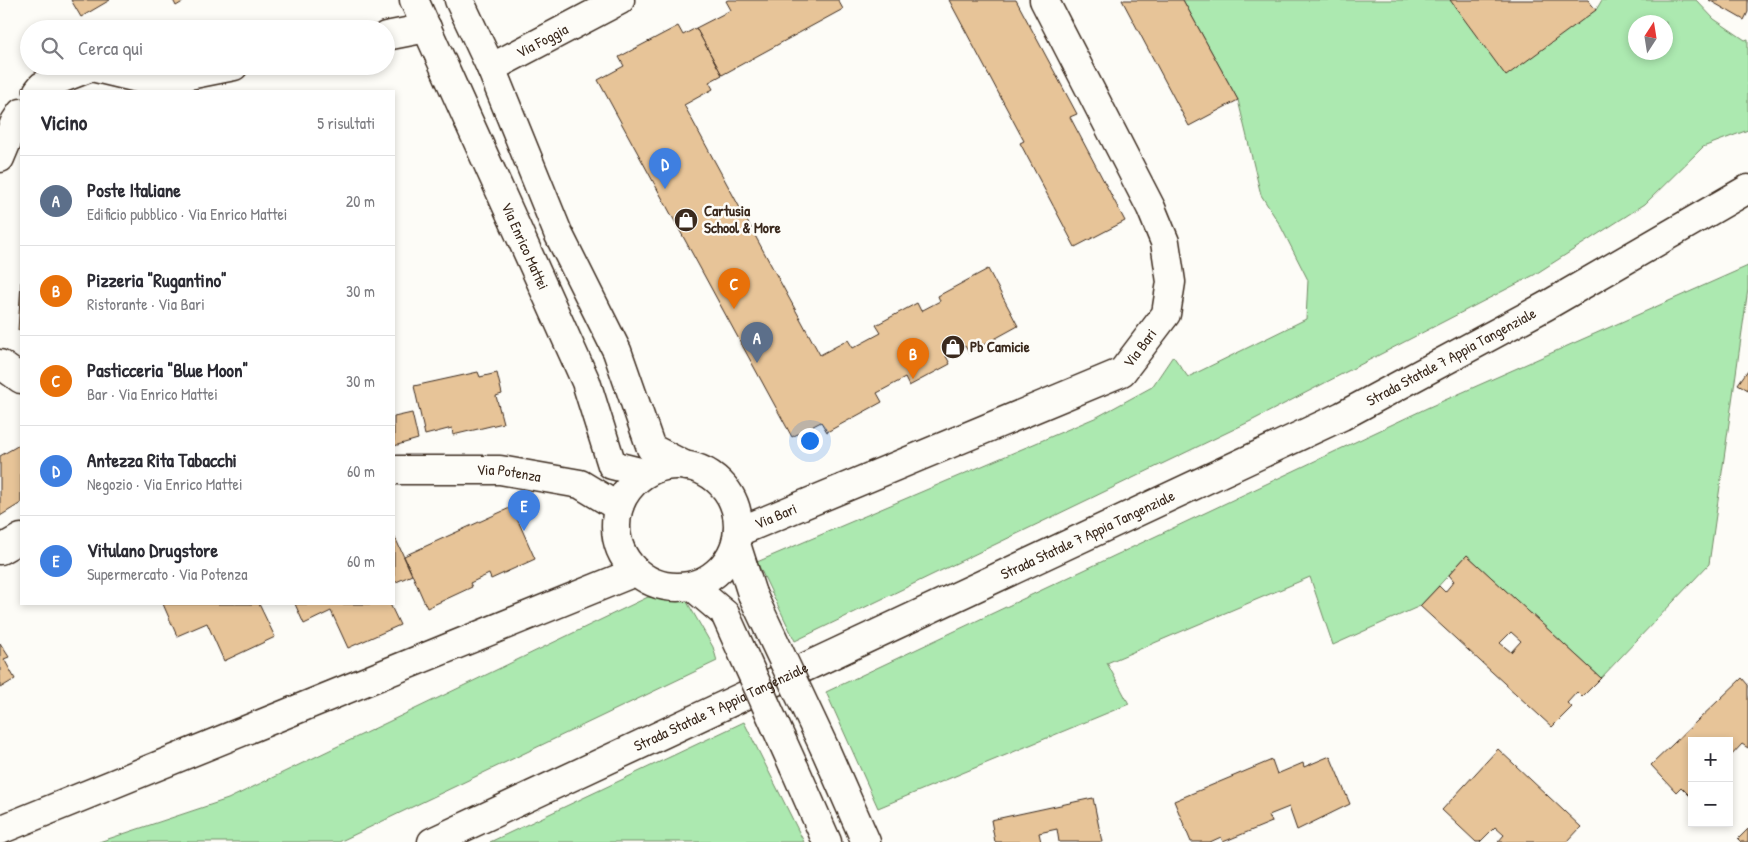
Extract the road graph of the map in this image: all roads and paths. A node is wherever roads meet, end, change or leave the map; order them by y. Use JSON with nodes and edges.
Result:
{"nodes":[{"id":1,"x":414,"y":0,"type":"edge"},
{"id":2,"x":459,"y":0,"type":"edge"},
{"id":3,"x":620,"y":0,"type":"edge"},
{"id":4,"x":1044,"y":0,"type":"edge"},
{"id":5,"x":426,"y":28,"type":"junction"},
{"id":6,"x":395,"y":34,"type":"edge"},
{"id":7,"x":491,"y":68,"type":"junction"},
{"id":8,"x":70,"y":75,"type":"edge"},
{"id":9,"x":125,"y":75,"type":"edge"},
{"id":10,"x":189,"y":75,"type":"edge"},
{"id":11,"x":39,"y":90,"type":"edge"},
{"id":12,"x":20,"y":114,"type":"edge"},
{"id":13,"x":0,"y":158,"type":"edge"},
{"id":14,"x":1739,"y":195,"type":"edge"},
{"id":15,"x":0,"y":364,"type":"edge"},
{"id":16,"x":20,"y":378,"type":"edge"},
{"id":17,"x":686,"y":466,"type":"junction"},
{"id":18,"x":395,"y":470,"type":"edge"},
{"id":19,"x":644,"y":473,"type":"junction"},
{"id":20,"x":618,"y":507,"type":"junction"},
{"id":21,"x":737,"y":538,"type":"junction"},
{"id":22,"x":20,"y":539,"type":"edge"},
{"id":23,"x":0,"y":550,"type":"edge"},
{"id":24,"x":635,"y":572,"type":"junction"},
{"id":25,"x":692,"y":586,"type":"junction"},
{"id":26,"x":0,"y":830,"type":"edge"},
{"id":27,"x":432,"y":842,"type":"edge"},
{"id":28,"x":827,"y":842,"type":"edge"},
{"id":29,"x":866,"y":842,"type":"edge"}],
"edges":[{"from":1,"to":5,"type":"main road","name":"Via Enrico Mattei"},
{"from":2,"to":7,"type":"main road"},
{"from":3,"to":7,"type":"main road","name":"Via Foggia"},
{"from":4,"to":21,"type":"main road","name":"Via Bari"},
{"from":5,"to":6,"type":"main road"},
{"from":5,"to":19,"type":"main road","name":"Via Enrico Mattei"},
{"from":7,"to":17,"type":"main road"},
{"from":8,"to":11,"type":"main road"},
{"from":9,"to":10,"type":"main road"},
{"from":12,"to":13,"type":"main road"},
{"from":14,"to":27,"type":"main road","name":"Strada Statale 7 Appia Tangenziale"},
{"from":15,"to":16,"type":"main road"},
{"from":17,"to":19,"type":"main road"},
{"from":17,"to":21,"type":"main road"},
{"from":18,"to":20,"type":"main road","name":"Via Potenza"},
{"from":19,"to":20,"type":"main road"},
{"from":20,"to":24,"type":"main road"},
{"from":21,"to":25,"type":"main road"},
{"from":21,"to":29,"type":"main road","bridge":true},
{"from":22,"to":23,"type":"main road"},
{"from":24,"to":25,"type":"main road"},
{"from":24,"to":26,"type":"main road"},
{"from":25,"to":28,"type":"main road","bridge":true}]}
